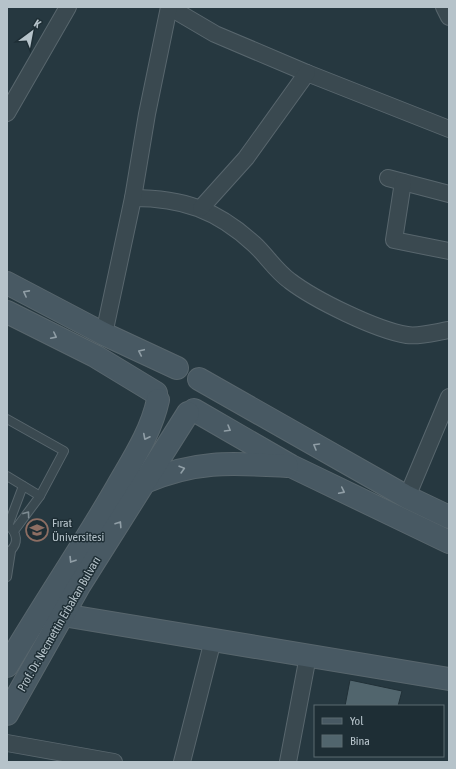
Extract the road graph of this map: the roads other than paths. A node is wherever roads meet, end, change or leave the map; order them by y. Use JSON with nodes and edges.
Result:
{"nodes":[{"id":1,"x":68,"y":7,"type":"edge"},
{"id":2,"x":169,"y":7,"type":"edge"},
{"id":3,"x":307,"y":73,"type":"junction"},
{"id":4,"x":7,"y":113,"type":"edge"},
{"id":5,"x":449,"y":129,"type":"edge"},
{"id":6,"x":449,"y":194,"type":"edge"},
{"id":7,"x":133,"y":198,"type":"junction"},
{"id":8,"x":201,"y":208,"type":"junction"},
{"id":9,"x":449,"y":251,"type":"edge"},
{"id":10,"x":7,"y":283,"type":"edge"},
{"id":11,"x":7,"y":312,"type":"edge"},
{"id":12,"x":449,"y":330,"type":"edge"},
{"id":13,"x":104,"y":334,"type":"junction"},
{"id":14,"x":177,"y":368,"type":"junction"},
{"id":15,"x":199,"y":379,"type":"junction"},
{"id":16,"x":157,"y":396,"type":"junction"},
{"id":17,"x":449,"y":397,"type":"edge"},
{"id":18,"x":191,"y":411,"type":"junction"},
{"id":19,"x":7,"y":419,"type":"edge"},
{"id":20,"x":291,"y":466,"type":"junction"},
{"id":21,"x":7,"y":476,"type":"edge"},
{"id":22,"x":145,"y":482,"type":"junction"},
{"id":23,"x":23,"y":486,"type":"junction"},
{"id":24,"x":40,"y":496,"type":"junction"},
{"id":25,"x":407,"y":497,"type":"junction"},
{"id":26,"x":449,"y":517,"type":"edge"},
{"id":27,"x":10,"y":527,"type":"edge"},
{"id":28,"x":449,"y":542,"type":"edge"},
{"id":29,"x":9,"y":552,"type":"edge"},
{"id":30,"x":7,"y":577,"type":"edge"},
{"id":31,"x":63,"y":615,"type":"junction"},
{"id":32,"x":213,"y":640,"type":"junction"},
{"id":33,"x":308,"y":656,"type":"junction"},
{"id":34,"x":7,"y":666,"type":"edge"},
{"id":35,"x":449,"y":679,"type":"edge"},
{"id":36,"x":7,"y":714,"type":"edge"},
{"id":37,"x":7,"y":742,"type":"edge"},
{"id":38,"x":114,"y":762,"type":"edge"},
{"id":39,"x":182,"y":762,"type":"edge"},
{"id":40,"x":288,"y":762,"type":"edge"}],
"edges":[{"from":1,"to":4,"type":"street"},
{"from":2,"to":3,"type":"street"},
{"from":2,"to":7,"type":"street"},
{"from":3,"to":5,"type":"street"},
{"from":3,"to":8,"type":"street"},
{"from":6,"to":9,"type":"street"},
{"from":7,"to":8,"type":"street"},
{"from":7,"to":13,"type":"street"},
{"from":8,"to":12,"type":"street"},
{"from":13,"to":10,"type":"main road","one_way":true},
{"from":11,"to":16,"type":"main road","one_way":true},
{"from":14,"to":13,"type":"main road","one_way":true},
{"from":14,"to":15,"type":"main road"},
{"from":14,"to":16,"type":"main road"},
{"from":15,"to":18,"type":"main road"},
{"from":25,"to":15,"type":"main road","one_way":true},
{"from":16,"to":18,"type":"main road"},
{"from":16,"to":34,"type":"main road","name":"Prof. Dr. Necmettin Erbakan Bulvarı","one_way":true},
{"from":17,"to":25,"type":"street"},
{"from":18,"to":20,"type":"main road","one_way":true},
{"from":18,"to":22,"type":"main road","name":"Prof. Dr. Necmettin Erbakan Bulvarı"},
{"from":19,"to":24,"type":"lane"},
{"from":22,"to":20,"type":"main road","one_way":true},
{"from":20,"to":28,"type":"main road","one_way":true},
{"from":21,"to":23,"type":"lane"},
{"from":31,"to":22,"type":"main road","name":"Prof. Dr. Necmettin Erbakan Bulvarı","one_way":true},
{"from":23,"to":24,"type":"lane"},
{"from":23,"to":27,"type":"lane"},
{"from":27,"to":24,"type":"lane","one_way":true},
{"from":25,"to":26,"type":"main road"},
{"from":27,"to":29,"type":"lane"},
{"from":29,"to":30,"type":"lane"},
{"from":31,"to":32,"type":"main road"},
{"from":31,"to":36,"type":"main road","name":"Prof. Dr. Necmettin Erbakan Bulvarı"},
{"from":32,"to":33,"type":"main road"},
{"from":32,"to":39,"type":"street"},
{"from":33,"to":35,"type":"main road"},
{"from":33,"to":40,"type":"street"},
{"from":37,"to":38,"type":"street"}]}
